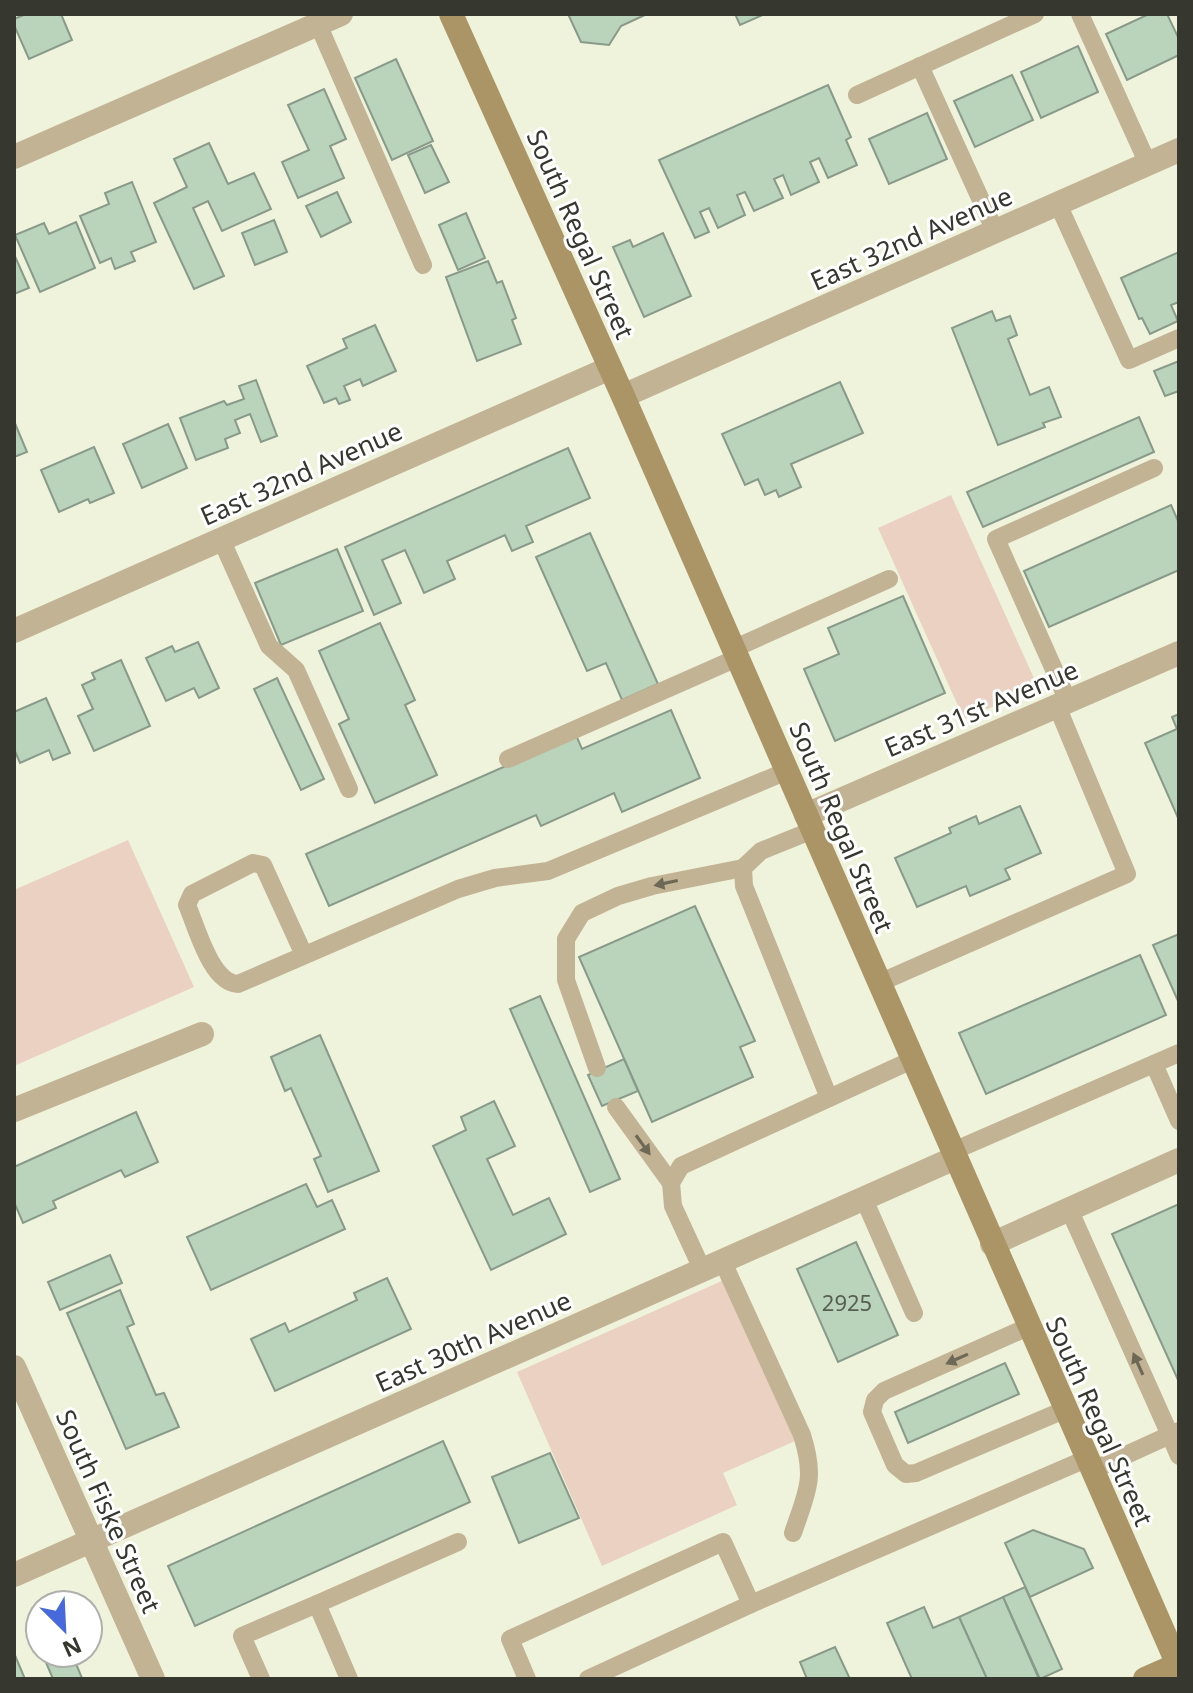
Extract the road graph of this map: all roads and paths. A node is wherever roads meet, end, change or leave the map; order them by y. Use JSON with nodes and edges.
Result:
{"nodes":[{"id":1,"x":341,"y":14,"type":"edge"},
{"id":2,"x":451,"y":14,"type":"edge"},
{"id":3,"x":1035,"y":14,"type":"edge"},
{"id":4,"x":1080,"y":14,"type":"edge"},
{"id":5,"x":318,"y":24,"type":"junction"},
{"id":6,"x":920,"y":66,"type":"junction"},
{"id":7,"x":857,"y":95,"type":"dead end"},
{"id":8,"x":1179,"y":150,"type":"edge"},
{"id":9,"x":14,"y":157,"type":"edge"},
{"id":10,"x":1148,"y":164,"type":"junction"},
{"id":11,"x":1058,"y":204,"type":"junction"},
{"id":12,"x":995,"y":231,"type":"junction"},
{"id":13,"x":423,"y":265,"type":"dead end"},
{"id":14,"x":1179,"y":338,"type":"edge"},
{"id":15,"x":610,"y":368,"type":"junction"},
{"id":16,"x":623,"y":396,"type":"junction"},
{"id":17,"x":1154,"y":468,"type":"dead end"},
{"id":18,"x":221,"y":539,"type":"junction"},
{"id":19,"x":889,"y":579,"type":"dead end"},
{"id":20,"x":14,"y":631,"type":"edge"},
{"id":21,"x":735,"y":653,"type":"junction"},
{"id":22,"x":1179,"y":653,"type":"edge"},
{"id":23,"x":1062,"y":703,"type":"junction"},
{"id":24,"x":508,"y":759,"type":"dead end"},
{"id":25,"x":787,"y":771,"type":"junction"},
{"id":26,"x":349,"y":789,"type":"dead end"},
{"id":27,"x":809,"y":822,"type":"junction"},
{"id":28,"x":743,"y":868,"type":"junction"},
{"id":29,"x":304,"y":955,"type":"junction"},
{"id":30,"x":879,"y":983,"type":"junction"},
{"id":31,"x":202,"y":1034,"type":"dead end"},
{"id":32,"x":1179,"y":1053,"type":"edge"},
{"id":33,"x":912,"y":1060,"type":"junction"},
{"id":34,"x":1154,"y":1064,"type":"junction"},
{"id":35,"x":597,"y":1068,"type":"dead end"},
{"id":36,"x":829,"y":1098,"type":"junction"},
{"id":37,"x":616,"y":1107,"type":"dead end"},
{"id":38,"x":14,"y":1110,"type":"edge"},
{"id":39,"x":1179,"y":1121,"type":"edge"},
{"id":40,"x":953,"y":1155,"type":"junction"},
{"id":41,"x":1179,"y":1160,"type":"edge"},
{"id":42,"x":671,"y":1183,"type":"junction"},
{"id":43,"x":864,"y":1199,"type":"junction"},
{"id":44,"x":1069,"y":1209,"type":"junction"},
{"id":45,"x":992,"y":1244,"type":"junction"},
{"id":46,"x":712,"y":1265,"type":"junction"},
{"id":47,"x":914,"y":1313,"type":"dead end"},
{"id":48,"x":1028,"y":1327,"type":"junction"},
{"id":49,"x":14,"y":1367,"type":"edge"},
{"id":50,"x":1064,"y":1410,"type":"junction"},
{"id":51,"x":1174,"y":1433,"type":"edge"},
{"id":52,"x":1179,"y":1456,"type":"edge"},
{"id":53,"x":1088,"y":1465,"type":"junction"},
{"id":54,"x":793,"y":1533,"type":"dead end"},
{"id":55,"x":92,"y":1541,"type":"junction"},
{"id":56,"x":458,"y":1542,"type":"dead end"},
{"id":57,"x":14,"y":1575,"type":"edge"},
{"id":58,"x":317,"y":1604,"type":"junction"},
{"id":59,"x":751,"y":1604,"type":"junction"},
{"id":60,"x":1179,"y":1665,"type":"edge"},
{"id":61,"x":629,"y":1670,"type":"edge"},
{"id":62,"x":153,"y":1679,"type":"edge"},
{"id":63,"x":261,"y":1679,"type":"edge"},
{"id":64,"x":349,"y":1679,"type":"edge"},
{"id":65,"x":527,"y":1679,"type":"edge"},
{"id":66,"x":588,"y":1679,"type":"edge"},
{"id":67,"x":1145,"y":1679,"type":"edge"}],
"edges":[{"from":1,"to":5,"type":"street"},
{"from":2,"to":15,"type":"main road","name":"South Regal Street"},
{"from":3,"to":6,"type":"lane"},
{"from":4,"to":10,"type":"lane"},
{"from":5,"to":9,"type":"street"},
{"from":5,"to":13,"type":"lane"},
{"from":6,"to":7,"type":"lane"},
{"from":6,"to":12,"type":"lane"},
{"from":8,"to":10,"type":"street","name":"East 32nd Avenue"},
{"from":10,"to":11,"type":"street","name":"East 32nd Avenue"},
{"from":11,"to":12,"type":"street","name":"East 32nd Avenue"},
{"from":11,"to":14,"type":"lane"},
{"from":12,"to":16,"type":"street","name":"East 32nd Avenue"},
{"from":15,"to":16,"type":"main road","name":"South Regal Street"},
{"from":15,"to":18,"type":"street","name":"East 32nd Avenue"},
{"from":16,"to":21,"type":"main road","name":"South Regal Street"},
{"from":17,"to":23,"type":"lane"},
{"from":18,"to":20,"type":"street","name":"East 32nd Avenue"},
{"from":18,"to":26,"type":"lane"},
{"from":19,"to":21,"type":"lane"},
{"from":21,"to":24,"type":"lane"},
{"from":21,"to":25,"type":"main road","name":"South Regal Street"},
{"from":22,"to":23,"type":"street","name":"East 31st Avenue"},
{"from":23,"to":27,"type":"street","name":"East 31st Avenue"},
{"from":23,"to":30,"type":"lane"},
{"from":25,"to":27,"type":"main road","name":"South Regal Street"},
{"from":25,"to":29,"type":"lane"},
{"from":27,"to":28,"type":"lane"},
{"from":27,"to":30,"type":"main road","name":"South Regal Street"},
{"from":28,"to":35,"type":"lane","one_way":true},
{"from":28,"to":36,"type":"lane"},
{"from":29,"to":29,"type":"lane"},
{"from":30,"to":33,"type":"main road","name":"South Regal Street"},
{"from":31,"to":38,"type":"street"},
{"from":32,"to":34,"type":"lane"},
{"from":33,"to":36,"type":"lane"},
{"from":33,"to":40,"type":"main road","name":"South Regal Street"},
{"from":34,"to":39,"type":"lane"},
{"from":34,"to":40,"type":"lane"},
{"from":36,"to":42,"type":"lane"},
{"from":37,"to":42,"type":"lane","one_way":true},
{"from":40,"to":43,"type":"street","name":"East 30th Avenue"},
{"from":40,"to":45,"type":"main road","name":"South Regal Street"},
{"from":41,"to":44,"type":"street"},
{"from":42,"to":46,"type":"lane"},
{"from":43,"to":46,"type":"street","name":"East 30th Avenue"},
{"from":43,"to":47,"type":"lane"},
{"from":44,"to":45,"type":"street"},
{"from":51,"to":44,"type":"lane","one_way":true},
{"from":45,"to":48,"type":"main road","name":"South Regal Street"},
{"from":46,"to":54,"type":"lane"},
{"from":46,"to":55,"type":"street","name":"East 30th Avenue"},
{"from":48,"to":50,"type":"main road","name":"South Regal Street"},
{"from":48,"to":50,"type":"lane","one_way":true},
{"from":49,"to":55,"type":"street","name":"South Fiske Street"},
{"from":50,"to":53,"type":"main road","name":"South Regal Street"},
{"from":51,"to":52,"type":"lane"},
{"from":51,"to":53,"type":"lane"},
{"from":53,"to":59,"type":"lane"},
{"from":53,"to":60,"type":"main road","name":"South Regal Street"},
{"from":55,"to":57,"type":"street","name":"East 30th Avenue"},
{"from":55,"to":62,"type":"street","name":"South Fiske Street"},
{"from":56,"to":58,"type":"lane"},
{"from":58,"to":63,"type":"lane"},
{"from":58,"to":64,"type":"lane"},
{"from":59,"to":61,"type":"lane"},
{"from":59,"to":65,"type":"lane"},
{"from":60,"to":67,"type":"main road"},
{"from":61,"to":66,"type":"lane"}]}
